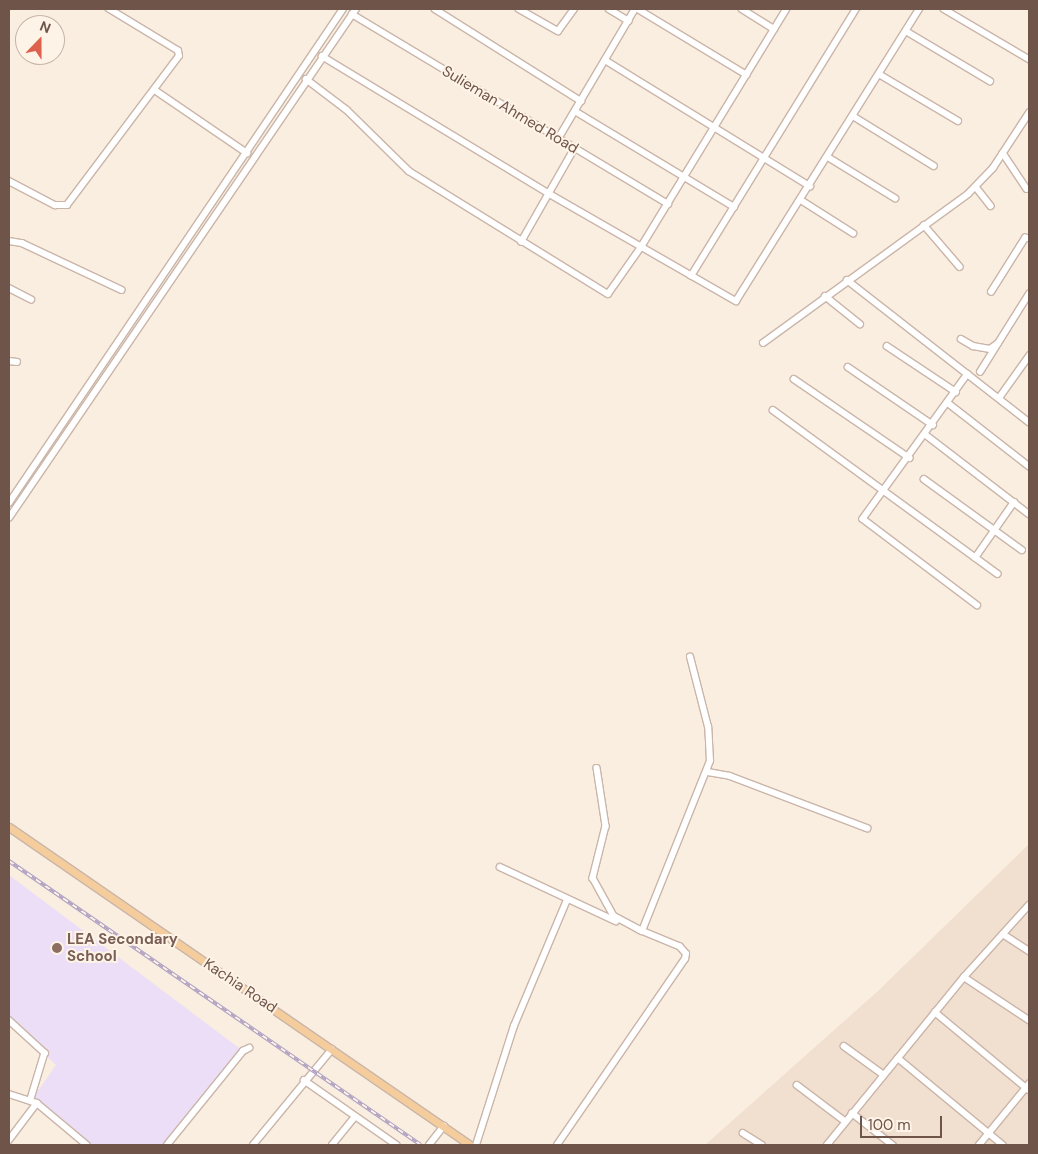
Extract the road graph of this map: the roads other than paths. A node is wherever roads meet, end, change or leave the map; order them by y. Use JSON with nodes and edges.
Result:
{"nodes":[{"id":1,"x":109,"y":9,"type":"edge"},
{"id":2,"x":343,"y":9,"type":"edge"},
{"id":3,"x":435,"y":9,"type":"edge"},
{"id":4,"x":519,"y":9,"type":"edge"},
{"id":5,"x":574,"y":9,"type":"edge"},
{"id":6,"x":609,"y":9,"type":"edge"},
{"id":7,"x":637,"y":9,"type":"edge"},
{"id":8,"x":742,"y":9,"type":"edge"},
{"id":9,"x":786,"y":9,"type":"edge"},
{"id":10,"x":856,"y":9,"type":"edge"},
{"id":11,"x":919,"y":9,"type":"edge"},
{"id":12,"x":944,"y":9,"type":"edge"},
{"id":13,"x":354,"y":12,"type":"edge"},
{"id":14,"x":629,"y":21,"type":"junction"},
{"id":15,"x":774,"y":29,"type":"junction"},
{"id":16,"x":906,"y":31,"type":"junction"},
{"id":17,"x":329,"y":32,"type":"junction"},
{"id":18,"x":336,"y":36,"type":"junction"},
{"id":19,"x":322,"y":56,"type":"junction"},
{"id":20,"x":1029,"y":59,"type":"edge"},
{"id":21,"x":605,"y":60,"type":"junction"},
{"id":22,"x":879,"y":74,"type":"junction"},
{"id":23,"x":747,"y":75,"type":"junction"},
{"id":24,"x":306,"y":79,"type":"junction"},
{"id":25,"x":990,"y":81,"type":"dead end"},
{"id":26,"x":155,"y":90,"type":"junction"},
{"id":27,"x":581,"y":101,"type":"junction"},
{"id":28,"x":575,"y":111,"type":"junction"},
{"id":29,"x":1029,"y":113,"type":"edge"},
{"id":30,"x":853,"y":116,"type":"junction"},
{"id":31,"x":958,"y":122,"type":"dead end"},
{"id":32,"x":715,"y":125,"type":"junction"},
{"id":33,"x":558,"y":139,"type":"junction"},
{"id":34,"x":574,"y":149,"type":"junction"},
{"id":35,"x":1003,"y":152,"type":"junction"},
{"id":36,"x":247,"y":153,"type":"junction"},
{"id":37,"x":828,"y":156,"type":"junction"},
{"id":38,"x":764,"y":157,"type":"junction"},
{"id":39,"x":934,"y":166,"type":"dead end"},
{"id":40,"x":684,"y":176,"type":"junction"},
{"id":41,"x":9,"y":181,"type":"edge"},
{"id":42,"x":810,"y":186,"type":"junction"},
{"id":43,"x":976,"y":187,"type":"junction"},
{"id":44,"x":1027,"y":189,"type":"dead end"},
{"id":45,"x":548,"y":193,"type":"junction"},
{"id":46,"x":895,"y":198,"type":"dead end"},
{"id":47,"x":801,"y":200,"type":"junction"},
{"id":48,"x":668,"y":204,"type":"junction"},
{"id":49,"x":990,"y":206,"type":"dead end"},
{"id":50,"x":734,"y":207,"type":"junction"},
{"id":51,"x":924,"y":226,"type":"junction"},
{"id":52,"x":853,"y":233,"type":"dead end"},
{"id":53,"x":1029,"y":238,"type":"edge"},
{"id":54,"x":9,"y":241,"type":"edge"},
{"id":55,"x":520,"y":242,"type":"junction"},
{"id":56,"x":641,"y":247,"type":"junction"},
{"id":57,"x":960,"y":267,"type":"dead end"},
{"id":58,"x":691,"y":276,"type":"junction"},
{"id":59,"x":847,"y":280,"type":"junction"},
{"id":60,"x":9,"y":288,"type":"edge"},
{"id":61,"x":122,"y":290,"type":"dead end"},
{"id":62,"x":991,"y":292,"type":"dead end"},
{"id":63,"x":1029,"y":294,"type":"edge"},
{"id":64,"x":826,"y":296,"type":"junction"},
{"id":65,"x":31,"y":299,"type":"dead end"},
{"id":66,"x":860,"y":324,"type":"dead end"},
{"id":67,"x":961,"y":339,"type":"dead end"},
{"id":68,"x":763,"y":342,"type":"dead end"},
{"id":69,"x":999,"y":343,"type":"junction"},
{"id":70,"x":887,"y":346,"type":"dead end"},
{"id":71,"x":1029,"y":356,"type":"edge"},
{"id":72,"x":9,"y":361,"type":"edge"},
{"id":73,"x":17,"y":362,"type":"dead end"},
{"id":74,"x":848,"y":367,"type":"dead end"},
{"id":75,"x":980,"y":372,"type":"dead end"},
{"id":76,"x":968,"y":374,"type":"junction"},
{"id":77,"x":794,"y":379,"type":"dead end"},
{"id":78,"x":956,"y":392,"type":"junction"},
{"id":79,"x":999,"y":398,"type":"junction"},
{"id":80,"x":948,"y":403,"type":"junction"},
{"id":81,"x":773,"y":410,"type":"dead end"},
{"id":82,"x":1029,"y":422,"type":"edge"},
{"id":83,"x":933,"y":425,"type":"junction"},
{"id":84,"x":926,"y":435,"type":"junction"},
{"id":85,"x":910,"y":458,"type":"junction"},
{"id":86,"x":1029,"y":466,"type":"edge"},
{"id":87,"x":924,"y":479,"type":"dead end"},
{"id":88,"x":885,"y":491,"type":"junction"},
{"id":89,"x":1014,"y":502,"type":"junction"},
{"id":90,"x":9,"y":503,"type":"edge"},
{"id":91,"x":1029,"y":514,"type":"edge"},
{"id":92,"x":9,"y":518,"type":"edge"},
{"id":93,"x":994,"y":531,"type":"junction"},
{"id":94,"x":1022,"y":550,"type":"dead end"},
{"id":95,"x":975,"y":558,"type":"junction"},
{"id":96,"x":998,"y":574,"type":"dead end"},
{"id":97,"x":977,"y":606,"type":"dead end"},
{"id":98,"x":690,"y":657,"type":"dead end"},
{"id":99,"x":598,"y":768,"type":"dead end"},
{"id":100,"x":708,"y":772,"type":"junction"},
{"id":101,"x":9,"y":827,"type":"edge"},
{"id":102,"x":867,"y":828,"type":"dead end"},
{"id":103,"x":500,"y":867,"type":"dead end"},
{"id":104,"x":568,"y":900,"type":"junction"},
{"id":105,"x":1029,"y":905,"type":"edge"},
{"id":106,"x":642,"y":932,"type":"junction"},
{"id":107,"x":1002,"y":934,"type":"junction"},
{"id":108,"x":1029,"y":951,"type":"edge"},
{"id":109,"x":964,"y":977,"type":"junction"},
{"id":110,"x":935,"y":1012,"type":"junction"},
{"id":111,"x":9,"y":1020,"type":"edge"},
{"id":112,"x":1029,"y":1020,"type":"edge"},
{"id":113,"x":844,"y":1046,"type":"dead end"},
{"id":114,"x":250,"y":1048,"type":"dead end"},
{"id":115,"x":332,"y":1049,"type":"junction"},
{"id":116,"x":898,"y":1058,"type":"junction"},
{"id":117,"x":884,"y":1075,"type":"junction"},
{"id":118,"x":304,"y":1080,"type":"junction"},
{"id":119,"x":797,"y":1085,"type":"dead end"},
{"id":120,"x":1028,"y":1087,"type":"edge"},
{"id":121,"x":9,"y":1094,"type":"edge"},
{"id":122,"x":31,"y":1099,"type":"junction"},
{"id":123,"x":37,"y":1103,"type":"junction"},
{"id":124,"x":852,"y":1113,"type":"junction"},
{"id":125,"x":355,"y":1117,"type":"junction"},
{"id":126,"x":845,"y":1121,"type":"junction"},
{"id":127,"x":444,"y":1126,"type":"junction"},
{"id":128,"x":743,"y":1134,"type":"dead end"},
{"id":129,"x":989,"y":1135,"type":"junction"},
{"id":130,"x":9,"y":1140,"type":"edge"},
{"id":131,"x":86,"y":1145,"type":"edge"},
{"id":132,"x":167,"y":1145,"type":"edge"},
{"id":133,"x":252,"y":1145,"type":"edge"},
{"id":134,"x":332,"y":1145,"type":"edge"},
{"id":135,"x":397,"y":1145,"type":"edge"},
{"id":136,"x":429,"y":1145,"type":"edge"},
{"id":137,"x":470,"y":1145,"type":"edge"},
{"id":138,"x":476,"y":1145,"type":"edge"},
{"id":139,"x":557,"y":1145,"type":"edge"},
{"id":140,"x":762,"y":1145,"type":"edge"},
{"id":141,"x":827,"y":1145,"type":"edge"},
{"id":142,"x":893,"y":1145,"type":"edge"},
{"id":143,"x":978,"y":1145,"type":"edge"},
{"id":144,"x":1003,"y":1145,"type":"edge"}],
"edges":[{"from":1,"to":26,"type":"street"},
{"from":2,"to":17,"type":"street"},
{"from":3,"to":27,"type":"street"},
{"from":4,"to":5,"type":"street"},
{"from":6,"to":14,"type":"street"},
{"from":7,"to":14,"type":"street"},
{"from":7,"to":23,"type":"street"},
{"from":8,"to":15,"type":"street"},
{"from":9,"to":15,"type":"street"},
{"from":10,"to":38,"type":"street"},
{"from":11,"to":16,"type":"street"},
{"from":12,"to":20,"type":"street"},
{"from":13,"to":18,"type":"street"},
{"from":13,"to":33,"type":"street","name":"Sulieman Ahmed Road"},
{"from":14,"to":21,"type":"street"},
{"from":15,"to":23,"type":"street"},
{"from":16,"to":22,"type":"street"},
{"from":16,"to":25,"type":"street"},
{"from":17,"to":18,"type":"street"},
{"from":17,"to":36,"type":"street"},
{"from":18,"to":19,"type":"street"},
{"from":19,"to":24,"type":"street"},
{"from":19,"to":45,"type":"street"},
{"from":21,"to":27,"type":"street"},
{"from":21,"to":32,"type":"street"},
{"from":22,"to":30,"type":"street"},
{"from":22,"to":31,"type":"street"},
{"from":23,"to":32,"type":"street"},
{"from":24,"to":55,"type":"street"},
{"from":24,"to":92,"type":"street"},
{"from":26,"to":36,"type":"street"},
{"from":26,"to":41,"type":"street"},
{"from":27,"to":28,"type":"street"},
{"from":28,"to":33,"type":"street"},
{"from":28,"to":40,"type":"street"},
{"from":29,"to":35,"type":"street"},
{"from":30,"to":37,"type":"street"},
{"from":30,"to":39,"type":"street"},
{"from":32,"to":38,"type":"street"},
{"from":32,"to":40,"type":"street"},
{"from":33,"to":34,"type":"street","name":"Sulieman Ahmed Road"},
{"from":34,"to":45,"type":"street"},
{"from":34,"to":48,"type":"street","name":"Sulieman Ahmed Road"},
{"from":35,"to":43,"type":"street"},
{"from":35,"to":44,"type":"street"},
{"from":36,"to":90,"type":"street"},
{"from":37,"to":42,"type":"street"},
{"from":37,"to":46,"type":"street"},
{"from":38,"to":42,"type":"street"},
{"from":38,"to":50,"type":"street"},
{"from":40,"to":48,"type":"street"},
{"from":40,"to":50,"type":"street"},
{"from":42,"to":47,"type":"street"},
{"from":43,"to":49,"type":"street"},
{"from":43,"to":51,"type":"street"},
{"from":45,"to":55,"type":"street"},
{"from":45,"to":56,"type":"street"},
{"from":47,"to":52,"type":"street"},
{"from":47,"to":58,"type":"street"},
{"from":48,"to":56,"type":"street"},
{"from":50,"to":58,"type":"street"},
{"from":51,"to":57,"type":"street"},
{"from":51,"to":59,"type":"street"},
{"from":53,"to":62,"type":"street"},
{"from":54,"to":61,"type":"street"},
{"from":55,"to":56,"type":"street"},
{"from":56,"to":58,"type":"street"},
{"from":59,"to":64,"type":"street"},
{"from":59,"to":76,"type":"street"},
{"from":60,"to":65,"type":"street"},
{"from":63,"to":69,"type":"street"},
{"from":64,"to":66,"type":"street"},
{"from":64,"to":68,"type":"street"},
{"from":67,"to":69,"type":"street"},
{"from":69,"to":75,"type":"street"},
{"from":70,"to":78,"type":"street"},
{"from":71,"to":79,"type":"street"},
{"from":72,"to":73,"type":"street"},
{"from":74,"to":83,"type":"street"},
{"from":76,"to":78,"type":"street"},
{"from":76,"to":79,"type":"street"},
{"from":77,"to":85,"type":"street"},
{"from":78,"to":80,"type":"street"},
{"from":79,"to":82,"type":"street"},
{"from":80,"to":83,"type":"street"},
{"from":80,"to":86,"type":"street"},
{"from":81,"to":88,"type":"street"},
{"from":83,"to":84,"type":"street"},
{"from":84,"to":85,"type":"street"},
{"from":84,"to":89,"type":"street"},
{"from":85,"to":88,"type":"street"},
{"from":87,"to":93,"type":"street"},
{"from":88,"to":95,"type":"street"},
{"from":88,"to":97,"type":"street"},
{"from":89,"to":91,"type":"street"},
{"from":89,"to":93,"type":"street"},
{"from":93,"to":94,"type":"street"},
{"from":93,"to":95,"type":"street"},
{"from":95,"to":96,"type":"street"},
{"from":98,"to":100,"type":"street"},
{"from":99,"to":106,"type":"street"},
{"from":100,"to":102,"type":"street"},
{"from":100,"to":106,"type":"street"},
{"from":101,"to":115,"type":"main road","name":"Kachia Road"},
{"from":103,"to":104,"type":"street"},
{"from":104,"to":106,"type":"street"},
{"from":104,"to":138,"type":"street"},
{"from":105,"to":107,"type":"street"},
{"from":106,"to":139,"type":"street"},
{"from":107,"to":108,"type":"street"},
{"from":107,"to":109,"type":"street"},
{"from":109,"to":110,"type":"street"},
{"from":109,"to":112,"type":"street"},
{"from":110,"to":116,"type":"street"},
{"from":110,"to":120,"type":"street"},
{"from":111,"to":122,"type":"street"},
{"from":113,"to":117,"type":"street"},
{"from":114,"to":132,"type":"street"},
{"from":115,"to":118,"type":"street"},
{"from":115,"to":127,"type":"main road","name":"Kachia Road"},
{"from":116,"to":117,"type":"street"},
{"from":116,"to":129,"type":"street"},
{"from":117,"to":124,"type":"street"},
{"from":118,"to":125,"type":"street"},
{"from":118,"to":133,"type":"street"},
{"from":119,"to":126,"type":"street"},
{"from":120,"to":129,"type":"street"},
{"from":121,"to":122,"type":"street"},
{"from":122,"to":123,"type":"street"},
{"from":123,"to":130,"type":"street"},
{"from":123,"to":131,"type":"street"},
{"from":124,"to":126,"type":"street"},
{"from":124,"to":142,"type":"street"},
{"from":125,"to":134,"type":"street"},
{"from":125,"to":135,"type":"street"},
{"from":126,"to":141,"type":"street"},
{"from":127,"to":136,"type":"street"},
{"from":127,"to":137,"type":"main road","name":"Kachia Road"},
{"from":128,"to":140,"type":"street"},
{"from":129,"to":143,"type":"street"},
{"from":129,"to":144,"type":"street"}]}
